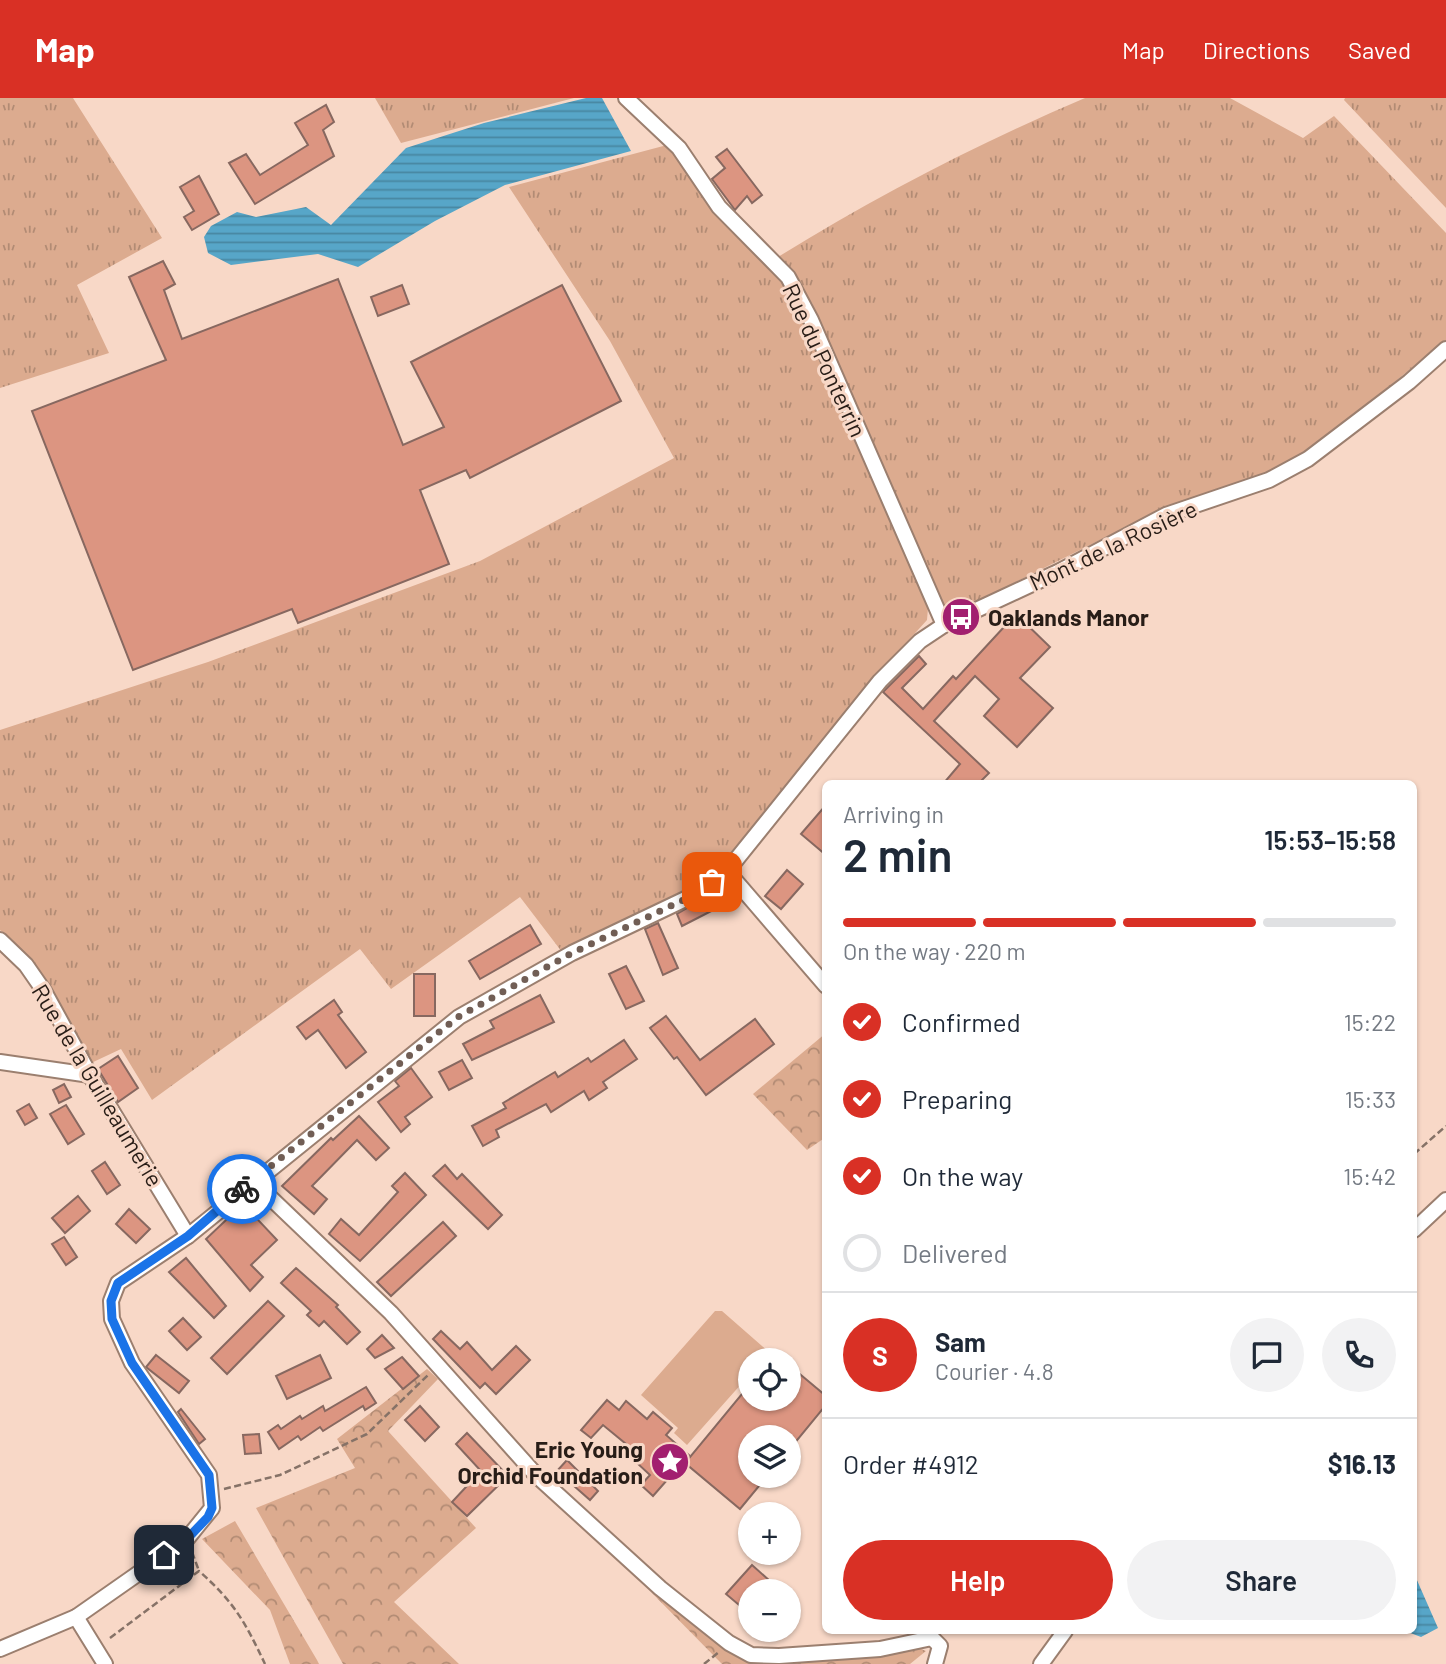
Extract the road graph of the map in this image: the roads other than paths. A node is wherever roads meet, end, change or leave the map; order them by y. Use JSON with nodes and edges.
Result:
{"nodes":[{"id":1,"x":626,"y":98,"type":"edge"},
{"id":2,"x":1446,"y":349,"type":"edge"},
{"id":3,"x":944,"y":625,"type":"junction"},
{"id":4,"x":727,"y":871,"type":"junction"},
{"id":5,"x":0,"y":940,"type":"edge"},
{"id":6,"x":822,"y":981,"type":"edge"},
{"id":7,"x":0,"y":1062,"type":"edge"},
{"id":8,"x":90,"y":1074,"type":"junction"},
{"id":9,"x":253,"y":1181,"type":"junction"},
{"id":10,"x":1446,"y":1200,"type":"edge"},
{"id":11,"x":1417,"y":1227,"type":"edge"},
{"id":12,"x":188,"y":1236,"type":"junction"},
{"id":13,"x":76,"y":1617,"type":"junction"},
{"id":14,"x":1063,"y":1634,"type":"edge"},
{"id":15,"x":0,"y":1649,"type":"edge"},
{"id":16,"x":105,"y":1664,"type":"edge"},
{"id":17,"x":935,"y":1664,"type":"edge"},
{"id":18,"x":1041,"y":1664,"type":"edge"}],
"edges":[{"from":1,"to":3,"type":"street","name":"Rue du Ponterrin"},
{"from":2,"to":3,"type":"street","name":"Mont de la Rosière"},
{"from":3,"to":4,"type":"street","name":"Mont de la Rosière"},
{"from":4,"to":6,"type":"street"},
{"from":4,"to":9,"type":"street","name":"Mont de la Rosière"},
{"from":5,"to":8,"type":"street","name":"Rue de la Guilleaumerie"},
{"from":7,"to":8,"type":"street"},
{"from":8,"to":12,"type":"street","name":"Rue de la Guilleaumerie"},
{"from":9,"to":12,"type":"street","name":"Mont de la Rosière"},
{"from":9,"to":17,"type":"street"},
{"from":10,"to":11,"type":"street"},
{"from":12,"to":13,"type":"street","name":"Mont de la Rosière"},
{"from":13,"to":15,"type":"street"},
{"from":13,"to":16,"type":"street"},
{"from":14,"to":18,"type":"street"}]}
